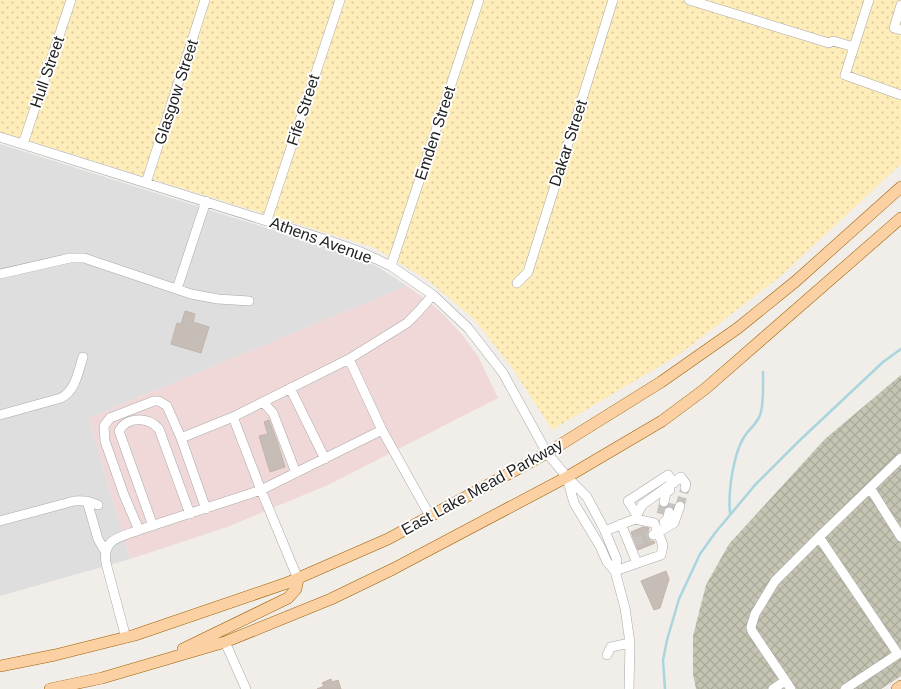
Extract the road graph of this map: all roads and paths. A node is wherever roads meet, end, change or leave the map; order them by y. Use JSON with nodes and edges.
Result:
{"nodes":[{"id":1,"x":71,"y":0,"type":"edge"},
{"id":2,"x":205,"y":0,"type":"edge"},
{"id":3,"x":340,"y":0,"type":"edge"},
{"id":4,"x":479,"y":0,"type":"edge"},
{"id":5,"x":613,"y":0,"type":"edge"},
{"id":6,"x":689,"y":0,"type":"edge"},
{"id":7,"x":869,"y":0,"type":"edge"},
{"id":8,"x":901,"y":5,"type":"edge"},
{"id":9,"x":901,"y":30,"type":"edge"},
{"id":10,"x":854,"y":47,"type":"junction"},
{"id":11,"x":901,"y":95,"type":"edge"},
{"id":12,"x":0,"y":137,"type":"edge"},
{"id":13,"x":23,"y":144,"type":"junction"},
{"id":14,"x":146,"y":183,"type":"junction"},
{"id":15,"x":901,"y":186,"type":"edge"},
{"id":16,"x":206,"y":201,"type":"junction"},
{"id":17,"x":901,"y":218,"type":"edge"},
{"id":18,"x":266,"y":220,"type":"junction"},
{"id":19,"x":391,"y":266,"type":"junction"},
{"id":20,"x":0,"y":274,"type":"edge"},
{"id":21,"x":517,"y":283,"type":"dead end"},
{"id":22,"x":177,"y":289,"type":"junction"},
{"id":23,"x":433,"y":294,"type":"junction"},
{"id":24,"x":249,"y":301,"type":"dead end"},
{"id":25,"x":83,"y":356,"type":"dead end"},
{"id":26,"x":349,"y":359,"type":"junction"},
{"id":27,"x":290,"y":388,"type":"junction"},
{"id":28,"x":263,"y":402,"type":"junction"},
{"id":29,"x":0,"y":415,"type":"edge"},
{"id":30,"x":233,"y":417,"type":"junction"},
{"id":31,"x":382,"y":430,"type":"junction"},
{"id":32,"x":181,"y":438,"type":"junction"},
{"id":33,"x":547,"y":453,"type":"junction"},
{"id":34,"x":901,"y":458,"type":"edge"},
{"id":35,"x":325,"y":459,"type":"junction"},
{"id":36,"x":296,"y":474,"type":"junction"},
{"id":37,"x":567,"y":476,"type":"junction"},
{"id":38,"x":685,"y":488,"type":"dead end"},
{"id":39,"x":870,"y":488,"type":"junction"},
{"id":40,"x":672,"y":489,"type":"junction"},
{"id":41,"x":261,"y":490,"type":"junction"},
{"id":42,"x":87,"y":501,"type":"junction"},
{"id":43,"x":98,"y":505,"type":"dead end"},
{"id":44,"x":680,"y":506,"type":"tunnel mouth"},
{"id":45,"x":206,"y":509,"type":"junction"},
{"id":46,"x":190,"y":514,"type":"junction"},
{"id":47,"x":430,"y":516,"type":"junction"},
{"id":48,"x":636,"y":517,"type":"junction"},
{"id":49,"x":0,"y":521,"type":"edge"},
{"id":50,"x":621,"y":524,"type":"junction"},
{"id":51,"x":662,"y":524,"type":"junction"},
{"id":52,"x":153,"y":526,"type":"junction"},
{"id":53,"x":139,"y":530,"type":"junction"},
{"id":54,"x":605,"y":531,"type":"junction"},
{"id":55,"x":818,"y":537,"type":"junction"},
{"id":56,"x":901,"y":537,"type":"edge"},
{"id":57,"x":105,"y":551,"type":"junction"},
{"id":58,"x":637,"y":563,"type":"junction"},
{"id":59,"x":615,"y":571,"type":"junction"},
{"id":60,"x":298,"y":579,"type":"junction"},
{"id":61,"x":126,"y":638,"type":"junction"},
{"id":62,"x":225,"y":642,"type":"junction"},
{"id":63,"x":630,"y":644,"type":"junction"},
{"id":64,"x":607,"y":655,"type":"dead end"},
{"id":65,"x":153,"y":664,"type":"junction"},
{"id":66,"x":0,"y":666,"type":"edge"},
{"id":67,"x":785,"y":681,"type":"junction"},
{"id":68,"x":901,"y":686,"type":"edge"},
{"id":69,"x":50,"y":689,"type":"edge"},
{"id":70,"x":246,"y":689,"type":"edge"},
{"id":71,"x":629,"y":689,"type":"edge"},
{"id":72,"x":773,"y":689,"type":"edge"},
{"id":73,"x":791,"y":689,"type":"edge"},
{"id":74,"x":845,"y":689,"type":"edge"},
{"id":75,"x":897,"y":689,"type":"edge"}],
"edges":[{"from":1,"to":13,"type":"street","name":"Hull Street"},
{"from":2,"to":14,"type":"street","name":"Glasgow Street"},
{"from":3,"to":18,"type":"street","name":"Fife Street"},
{"from":4,"to":19,"type":"street","name":"Emden Street"},
{"from":5,"to":21,"type":"street","name":"Dakar Street"},
{"from":6,"to":10,"type":"street"},
{"from":7,"to":10,"type":"street"},
{"from":8,"to":9,"type":"street"},
{"from":10,"to":11,"type":"street"},
{"from":12,"to":13,"type":"street","name":"Athens Avenue"},
{"from":13,"to":14,"type":"street","name":"Athens Avenue"},
{"from":14,"to":16,"type":"street","name":"Athens Avenue"},
{"from":15,"to":33,"type":"main road","name":"East Lake Mead Parkway"},
{"from":16,"to":18,"type":"street","name":"Athens Avenue"},
{"from":16,"to":22,"type":"street"},
{"from":17,"to":37,"type":"main road","name":"East Lake Mead Parkway"},
{"from":18,"to":19,"type":"street","name":"Athens Avenue"},
{"from":19,"to":23,"type":"street","name":"Athens Avenue"},
{"from":20,"to":22,"type":"street"},
{"from":22,"to":24,"type":"street"},
{"from":23,"to":26,"type":"street"},
{"from":23,"to":33,"type":"street","name":"Athens Avenue"},
{"from":25,"to":29,"type":"street"},
{"from":26,"to":27,"type":"street"},
{"from":26,"to":31,"type":"street"},
{"from":27,"to":28,"type":"street"},
{"from":27,"to":35,"type":"street"},
{"from":28,"to":30,"type":"street"},
{"from":28,"to":36,"type":"street"},
{"from":30,"to":32,"type":"street"},
{"from":30,"to":41,"type":"street"},
{"from":31,"to":35,"type":"street"},
{"from":31,"to":47,"type":"street"},
{"from":32,"to":45,"type":"street"},
{"from":32,"to":53,"type":"street"},
{"from":33,"to":37,"type":"street","name":"Athens Avenue"},
{"from":33,"to":47,"type":"main road","name":"East Lake Mead Parkway"},
{"from":34,"to":39,"type":"street"},
{"from":35,"to":36,"type":"street"},
{"from":36,"to":41,"type":"street"},
{"from":37,"to":54,"type":"street","name":"Athens Avenue"},
{"from":37,"to":59,"type":"street"},
{"from":37,"to":62,"type":"main road","name":"East Lake Mead Parkway"},
{"from":38,"to":40,"type":"street"},
{"from":39,"to":55,"type":"street"},
{"from":39,"to":56,"type":"street"},
{"from":40,"to":48,"type":"street"},
{"from":40,"to":48,"type":"street"},
{"from":41,"to":45,"type":"street"},
{"from":41,"to":60,"type":"street"},
{"from":42,"to":43,"type":"street"},
{"from":42,"to":49,"type":"street"},
{"from":42,"to":57,"type":"street"},
{"from":44,"to":51,"type":"street"},
{"from":45,"to":46,"type":"street"},
{"from":46,"to":52,"type":"street"},
{"from":46,"to":52,"type":"street"},
{"from":47,"to":60,"type":"main road","name":"East Lake Mead Parkway"},
{"from":48,"to":50,"type":"street"},
{"from":48,"to":51,"type":"street"},
{"from":50,"to":54,"type":"street"},
{"from":50,"to":58,"type":"street"},
{"from":51,"to":58,"type":"street"},
{"from":52,"to":53,"type":"street"},
{"from":53,"to":57,"type":"street"},
{"from":54,"to":59,"type":"street","name":"Athens Avenue"},
{"from":55,"to":67,"type":"street"},
{"from":55,"to":74,"type":"street"},
{"from":57,"to":61,"type":"street"},
{"from":58,"to":59,"type":"street"},
{"from":59,"to":63,"type":"street"},
{"from":60,"to":61,"type":"main road","name":"East Lake Mead Parkway"},
{"from":60,"to":65,"type":"main road"},
{"from":61,"to":66,"type":"main road","name":"East Lake Mead Parkway"},
{"from":62,"to":65,"type":"main road","name":"East Lake Mead Parkway"},
{"from":62,"to":70,"type":"street"},
{"from":63,"to":64,"type":"street"},
{"from":63,"to":71,"type":"street"},
{"from":65,"to":69,"type":"main road","name":"East Lake Mead Parkway"},
{"from":67,"to":72,"type":"street"},
{"from":67,"to":73,"type":"street"},
{"from":68,"to":75,"type":"main road"}]}
